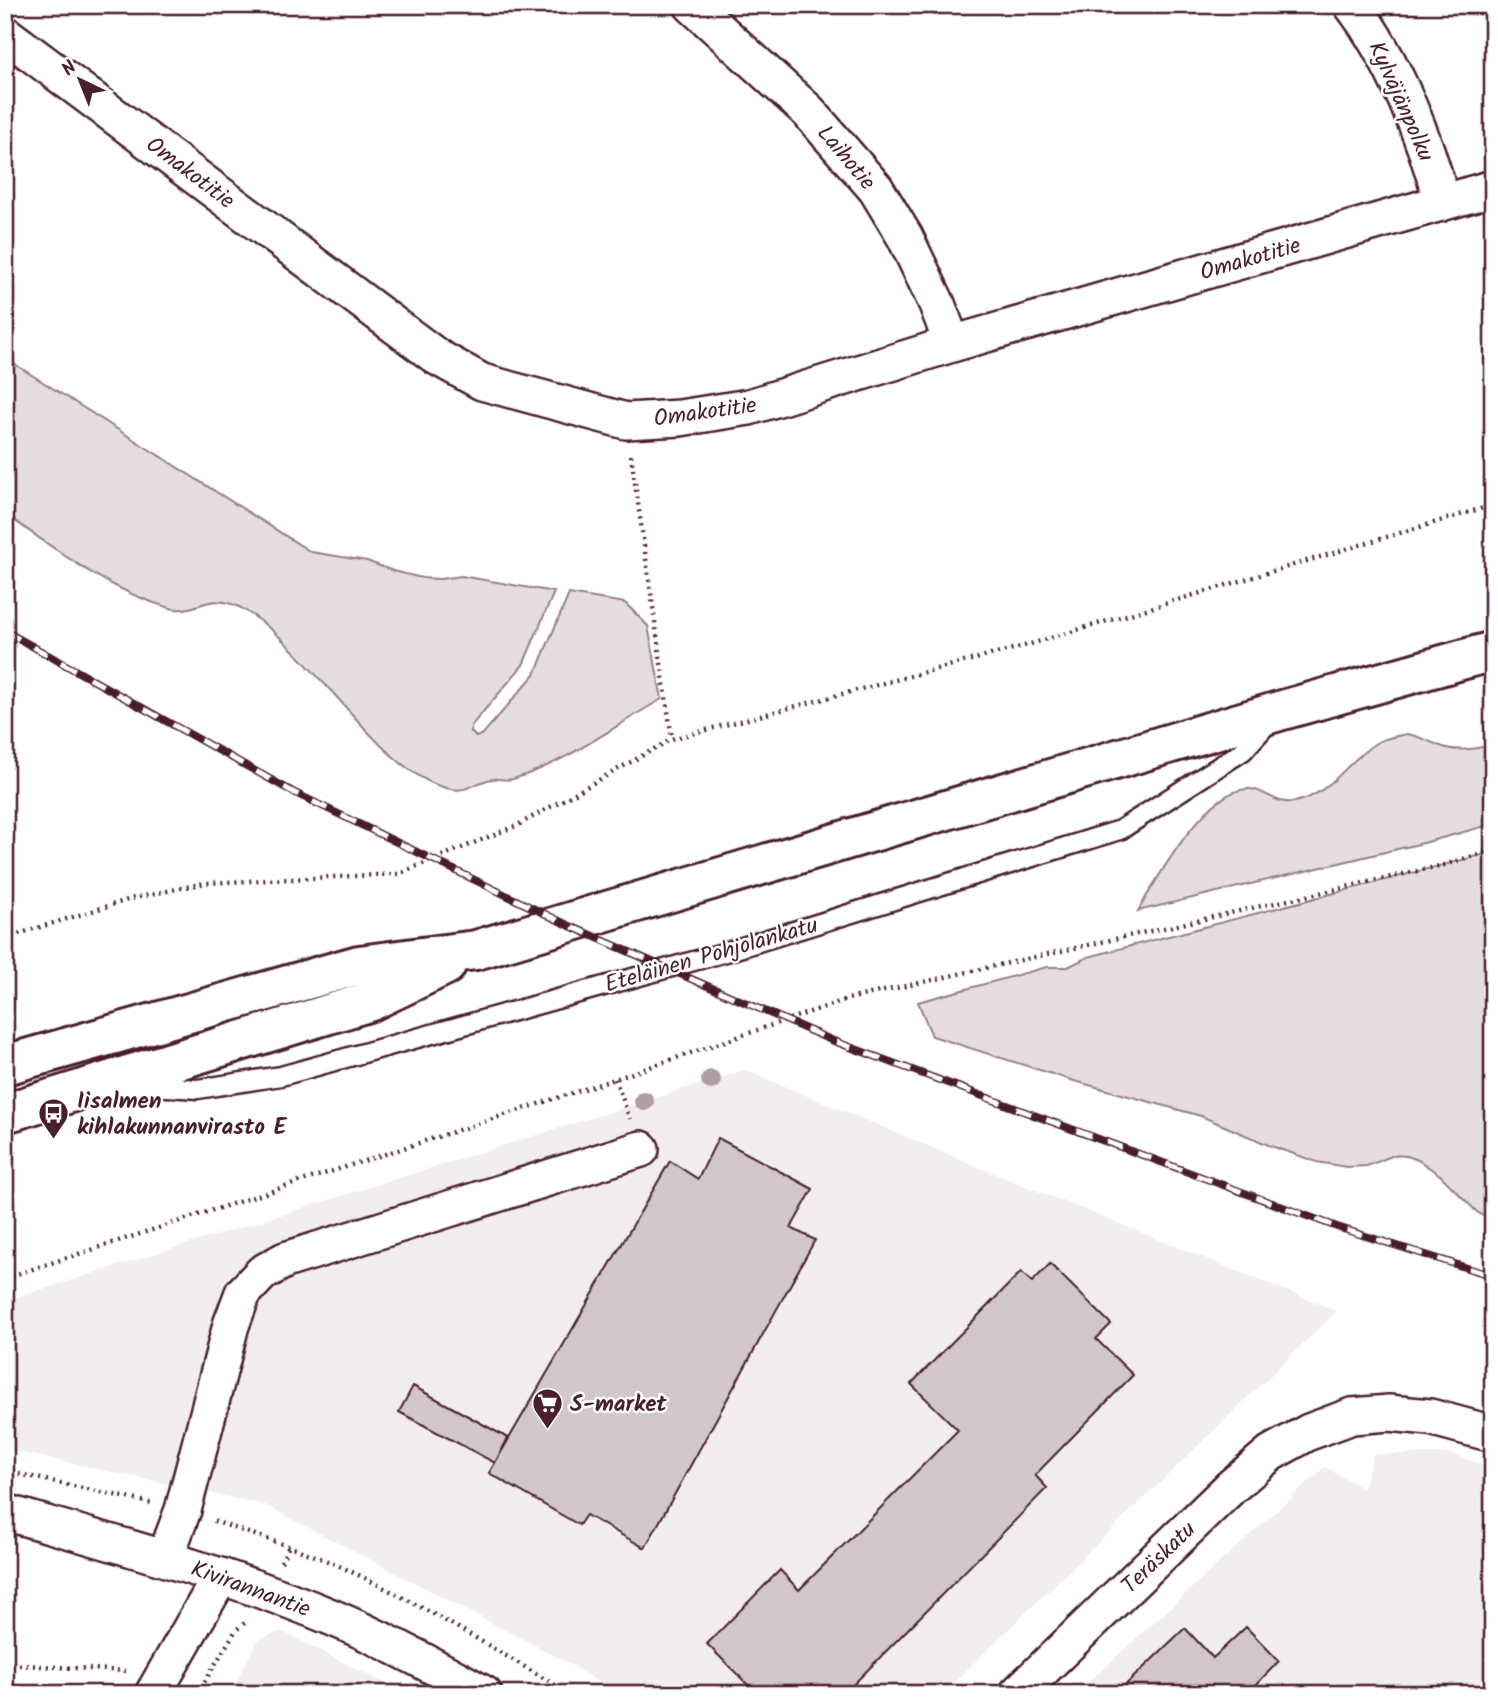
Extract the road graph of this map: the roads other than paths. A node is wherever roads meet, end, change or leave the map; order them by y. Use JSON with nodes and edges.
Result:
{"nodes":[{"id":1,"x":692,"y":5,"type":"edge"},
{"id":2,"x":1352,"y":5,"type":"edge"},
{"id":3,"x":5,"y":34,"type":"edge"},
{"id":4,"x":1493,"y":188,"type":"edge"},
{"id":5,"x":1442,"y":203,"type":"junction"},
{"id":6,"x":953,"y":344,"type":"junction"},
{"id":7,"x":1493,"y":651,"type":"edge"},
{"id":8,"x":1279,"y":711,"type":"junction"},
{"id":9,"x":476,"y":950,"type":"junction"},
{"id":10,"x":5,"y":1065,"type":"edge"},
{"id":11,"x":102,"y":1083,"type":"junction"},
{"id":12,"x":5,"y":1113,"type":"edge"},
{"id":13,"x":641,"y":1149,"type":"dead end"},
{"id":14,"x":1493,"y":1434,"type":"edge"},
{"id":15,"x":5,"y":1512,"type":"edge"},
{"id":16,"x":165,"y":1558,"type":"junction"},
{"id":17,"x":221,"y":1576,"type":"junction"},
{"id":18,"x":156,"y":1689,"type":"edge"},
{"id":19,"x":484,"y":1694,"type":"edge"},
{"id":20,"x":1017,"y":1694,"type":"edge"}],
"edges":[{"from":1,"to":6,"type":"street","name":"Laihotie"},
{"from":2,"to":5,"type":"street","name":"Kylväjänpolku"},
{"from":3,"to":6,"type":"street","name":"Omakotitie"},
{"from":4,"to":5,"type":"street","name":"Omakotitie"},
{"from":5,"to":6,"type":"street","name":"Omakotitie"},
{"from":7,"to":8,"type":"main road","name":"Eteläinen Pohjolankatu"},
{"from":8,"to":9,"type":"main road","name":"Eteläinen Pohjolankatu"},
{"from":8,"to":11,"type":"lane","name":"Eteläinen Pohjolankatu"},
{"from":9,"to":10,"type":"main road","name":"Eteläinen Pohjolankatu"},
{"from":9,"to":11,"type":"main road","name":"Eteläinen Pohjolankatu"},
{"from":11,"to":12,"type":"main road","name":"Eteläinen Pohjolankatu"},
{"from":13,"to":16,"type":"street"},
{"from":14,"to":20,"type":"street","name":"Teräskatu"},
{"from":15,"to":16,"type":"street","name":"Kivirannantie"},
{"from":16,"to":17,"type":"street","name":"Kivirannantie"},
{"from":17,"to":18,"type":"street"},
{"from":17,"to":19,"type":"street","name":"Kivirannantie"}]}
